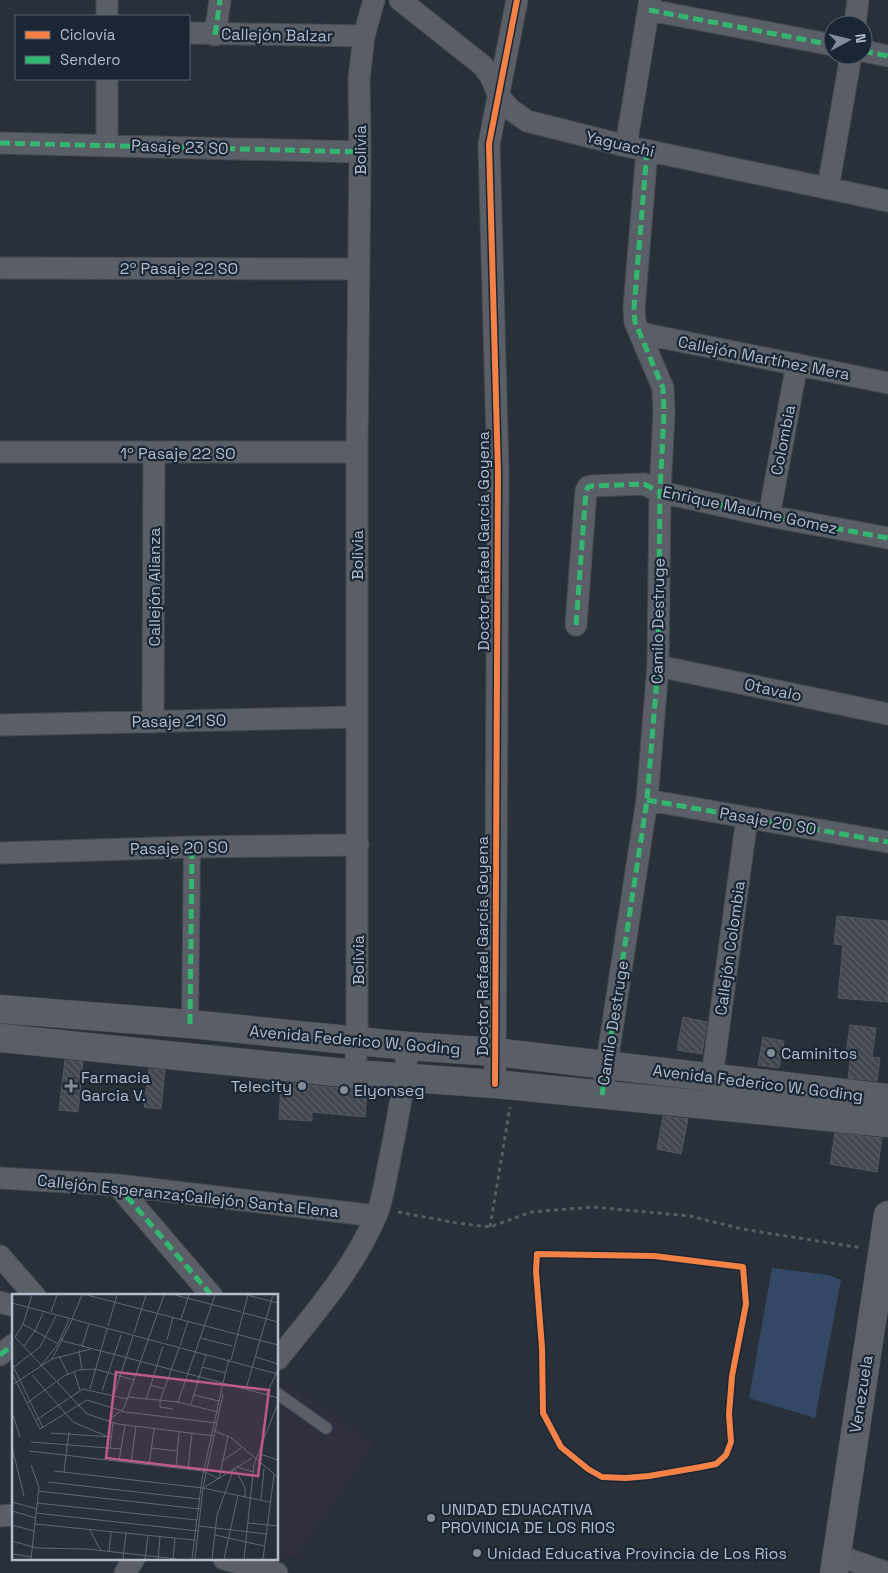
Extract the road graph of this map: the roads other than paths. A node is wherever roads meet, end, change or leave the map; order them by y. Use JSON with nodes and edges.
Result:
{"nodes":[{"id":1,"x":107,"y":0,"type":"edge"},
{"id":2,"x":220,"y":0,"type":"edge"},
{"id":3,"x":374,"y":0,"type":"edge"},
{"id":4,"x":400,"y":0,"type":"edge"},
{"id":5,"x":517,"y":0,"type":"edge"},
{"id":6,"x":858,"y":0,"type":"edge"},
{"id":7,"x":650,"y":5,"type":"edge"},
{"id":8,"x":107,"y":15,"type":"edge"},
{"id":9,"x":856,"y":15,"type":"edge"},
{"id":10,"x":190,"y":33,"type":"edge"},
{"id":11,"x":215,"y":35,"type":"junction"},
{"id":12,"x":364,"y":36,"type":"junction"},
{"id":13,"x":823,"y":43,"type":"edge"},
{"id":14,"x":873,"y":53,"type":"edge"},
{"id":15,"x":888,"y":56,"type":"edge"},
{"id":16,"x":849,"y":65,"type":"edge"},
{"id":17,"x":107,"y":80,"type":"edge"},
{"id":18,"x":498,"y":96,"type":"junction"},
{"id":19,"x":526,"y":121,"type":"junction"},
{"id":20,"x":0,"y":143,"type":"edge"},
{"id":21,"x":489,"y":144,"type":"junction"},
{"id":22,"x":107,"y":145,"type":"junction"},
{"id":23,"x":626,"y":146,"type":"junction"},
{"id":24,"x":647,"y":151,"type":"junction"},
{"id":25,"x":360,"y":152,"type":"junction"},
{"id":26,"x":828,"y":188,"type":"junction"},
{"id":27,"x":888,"y":201,"type":"edge"},
{"id":28,"x":0,"y":268,"type":"edge"},
{"id":29,"x":359,"y":269,"type":"junction"},
{"id":30,"x":640,"y":333,"type":"junction"},
{"id":31,"x":797,"y":364,"type":"junction"},
{"id":32,"x":888,"y":383,"type":"edge"},
{"id":33,"x":0,"y":452,"type":"edge"},
{"id":34,"x":357,"y":452,"type":"junction"},
{"id":35,"x":154,"y":453,"type":"junction"},
{"id":36,"x":660,"y":492,"type":"junction"},
{"id":37,"x":769,"y":516,"type":"junction"},
{"id":38,"x":888,"y":538,"type":"edge"},
{"id":39,"x":576,"y":625,"type":"dead end"},
{"id":40,"x":658,"y":666,"type":"junction"},
{"id":41,"x":888,"y":714,"type":"edge"},
{"id":42,"x":357,"y":717,"type":"junction"},
{"id":43,"x":154,"y":722,"type":"junction"},
{"id":44,"x":0,"y":725,"type":"edge"},
{"id":45,"x":647,"y":800,"type":"junction"},
{"id":46,"x":748,"y":818,"type":"junction"},
{"id":47,"x":888,"y":842,"type":"edge"},
{"id":48,"x":358,"y":845,"type":"junction"},
{"id":49,"x":192,"y":848,"type":"junction"},
{"id":50,"x":0,"y":853,"type":"edge"},
{"id":51,"x":0,"y":1009,"type":"edge"},
{"id":52,"x":190,"y":1024,"type":"junction"},
{"id":53,"x":0,"y":1038,"type":"edge"},
{"id":54,"x":358,"y":1040,"type":"junction"},
{"id":55,"x":408,"y":1046,"type":"junction"},
{"id":56,"x":496,"y":1052,"type":"junction"},
{"id":57,"x":607,"y":1064,"type":"junction"},
{"id":58,"x":356,"y":1074,"type":"junction"},
{"id":59,"x":405,"y":1077,"type":"junction"},
{"id":60,"x":712,"y":1077,"type":"junction"},
{"id":61,"x":504,"y":1086,"type":"junction"},
{"id":62,"x":602,"y":1094,"type":"junction"},
{"id":63,"x":888,"y":1098,"type":"edge"},
{"id":64,"x":888,"y":1123,"type":"edge"},
{"id":65,"x":0,"y":1178,"type":"edge"},
{"id":66,"x":117,"y":1185,"type":"junction"},
{"id":67,"x":377,"y":1212,"type":"junction"},
{"id":68,"x":888,"y":1215,"type":"edge"},
{"id":69,"x":0,"y":1256,"type":"edge"},
{"id":70,"x":33,"y":1294,"type":"edge"},
{"id":71,"x":210,"y":1294,"type":"edge"},
{"id":72,"x":879,"y":1337,"type":"edge"},
{"id":73,"x":12,"y":1346,"type":"edge"},
{"id":74,"x":0,"y":1355,"type":"edge"},
{"id":75,"x":279,"y":1358,"type":"edge"},
{"id":76,"x":279,"y":1395,"type":"edge"},
{"id":77,"x":326,"y":1428,"type":"dead end"},
{"id":78,"x":133,"y":1560,"type":"edge"},
{"id":79,"x":225,"y":1564,"type":"edge"},
{"id":80,"x":835,"y":1564,"type":"edge"},
{"id":81,"x":124,"y":1573,"type":"edge"},
{"id":82,"x":277,"y":1573,"type":"edge"},
{"id":83,"x":888,"y":1573,"type":"edge"}],
"edges":[{"from":1,"to":8,"type":"street"},
{"from":2,"to":11,"type":"street"},
{"from":3,"to":12,"type":"street","name":"Bolivia"},
{"from":4,"to":18,"type":"street","name":"Yaguachi"},
{"from":5,"to":18,"type":"street","name":"Doctor Rafael García Goyena"},
{"from":6,"to":9,"type":"street"},
{"from":7,"to":13,"type":"street"},
{"from":7,"to":23,"type":"street"},
{"from":10,"to":11,"type":"street","name":"Callejón Balzar"},
{"from":11,"to":12,"type":"street","name":"Callejón Balzar"},
{"from":12,"to":25,"type":"street","name":"Bolivia"},
{"from":14,"to":15,"type":"street"},
{"from":16,"to":26,"type":"street"},
{"from":17,"to":22,"type":"street"},
{"from":18,"to":19,"type":"street","name":"Yaguachi"},
{"from":18,"to":21,"type":"street","name":"Doctor Rafael García Goyena"},
{"from":19,"to":21,"type":"street"},
{"from":19,"to":23,"type":"street","name":"Yaguachi"},
{"from":20,"to":22,"type":"street","name":"Pasaje 23 SO"},
{"from":21,"to":56,"type":"street","name":"Doctor Rafael García Goyena"},
{"from":22,"to":25,"type":"street","name":"Pasaje 23 SO"},
{"from":23,"to":24,"type":"street","name":"Yaguachi"},
{"from":24,"to":26,"type":"street","name":"Yaguachi"},
{"from":24,"to":30,"type":"street","name":"Camilo Destruge"},
{"from":25,"to":29,"type":"street","name":"Bolivia"},
{"from":26,"to":27,"type":"street","name":"Yaguachi"},
{"from":28,"to":29,"type":"street","name":"2º Pasaje 22 SO"},
{"from":29,"to":34,"type":"street","name":"Bolivia"},
{"from":30,"to":31,"type":"street","name":"Callejón Martínez Mera"},
{"from":30,"to":36,"type":"street","name":"Camilo Destruge"},
{"from":31,"to":32,"type":"street","name":"Callejón Martínez Mera"},
{"from":31,"to":37,"type":"street","name":"Colombia"},
{"from":33,"to":35,"type":"street","name":"1º Pasaje 22 SO"},
{"from":34,"to":35,"type":"street","name":"1º Pasaje 22 SO"},
{"from":34,"to":42,"type":"street","name":"Bolivia"},
{"from":35,"to":43,"type":"street","name":"Callejón Alianza"},
{"from":36,"to":37,"type":"street","name":"Enrique Maulme Gomez"},
{"from":36,"to":39,"type":"street","name":"Enrique Maulme Gomez"},
{"from":36,"to":40,"type":"street","name":"Camilo Destruge"},
{"from":37,"to":38,"type":"street","name":"Enrique Maulme Gomez"},
{"from":40,"to":41,"type":"street","name":"Otavalo"},
{"from":40,"to":45,"type":"street","name":"Camilo Destruge"},
{"from":42,"to":43,"type":"street","name":"Pasaje 21 SO"},
{"from":42,"to":48,"type":"street","name":"Bolivia"},
{"from":43,"to":44,"type":"street","name":"Pasaje 21 SO"},
{"from":45,"to":46,"type":"street","name":"Pasaje 20 SO"},
{"from":45,"to":57,"type":"street","name":"Camilo Destruge"},
{"from":46,"to":47,"type":"street","name":"Pasaje 20 SO"},
{"from":46,"to":60,"type":"street","name":"Callejón Colombia"},
{"from":48,"to":49,"type":"street","name":"Pasaje 20 SO"},
{"from":48,"to":54,"type":"street","name":"Bolivia"},
{"from":49,"to":50,"type":"street","name":"Pasaje 20 SO"},
{"from":49,"to":52,"type":"street"},
{"from":51,"to":52,"type":"street","name":"Avenida Federico W. Goding"},
{"from":52,"to":54,"type":"street","name":"Avenida Federico W. Goding"},
{"from":53,"to":58,"type":"street","name":"Avenida Federico W. Goding"},
{"from":54,"to":55,"type":"street","name":"Avenida Federico W. Goding"},
{"from":54,"to":58,"type":"street","name":"Bolivia"},
{"from":55,"to":56,"type":"street","name":"Avenida Federico W. Goding"},
{"from":55,"to":59,"type":"street"},
{"from":56,"to":57,"type":"street","name":"Avenida Federico W. Goding"},
{"from":56,"to":61,"type":"street","name":"Doctor Rafael García Goyena"},
{"from":57,"to":60,"type":"street","name":"Avenida Federico W. Goding"},
{"from":57,"to":62,"type":"street","name":"Camilo Destruge"},
{"from":58,"to":59,"type":"street","name":"Avenida Federico W. Goding"},
{"from":59,"to":61,"type":"street","name":"Avenida Federico W. Goding"},
{"from":59,"to":67,"type":"street"},
{"from":60,"to":63,"type":"street","name":"Avenida Federico W. Goding"},
{"from":61,"to":62,"type":"street","name":"Avenida Federico W. Goding"},
{"from":62,"to":64,"type":"street","name":"Avenida Federico W. Goding"},
{"from":65,"to":66,"type":"street","name":"Callejón Esperanza;Callejón Santa Elena"},
{"from":66,"to":67,"type":"street","name":"Callejón Esperanza;Callejón Santa Elena"},
{"from":66,"to":71,"type":"street"},
{"from":67,"to":75,"type":"street"},
{"from":68,"to":72,"type":"main road","name":"Venezuela"},
{"from":69,"to":70,"type":"street"},
{"from":72,"to":80,"type":"main road","name":"Venezuela"},
{"from":73,"to":74,"type":"street"},
{"from":76,"to":77,"type":"lane"},
{"from":78,"to":81,"type":"street"},
{"from":79,"to":82,"type":"street"},
{"from":80,"to":83,"type":"street"}]}
